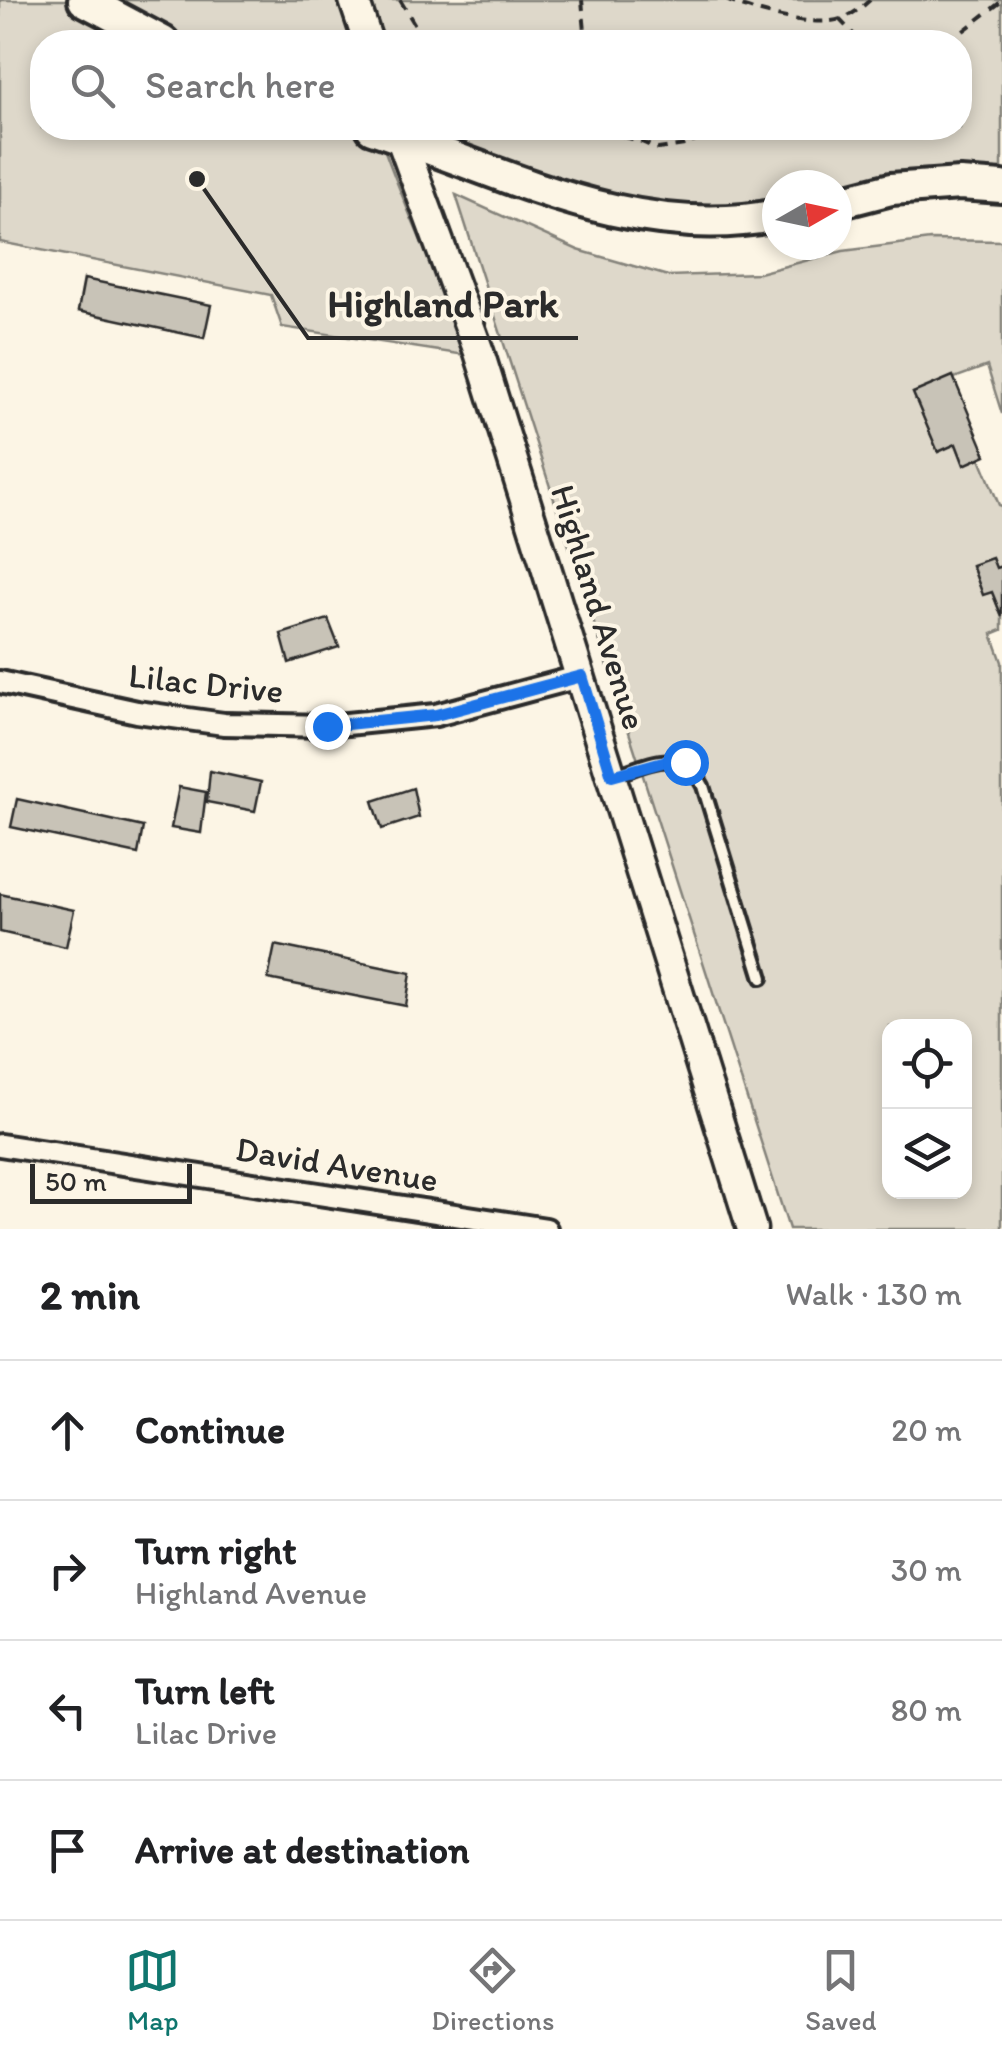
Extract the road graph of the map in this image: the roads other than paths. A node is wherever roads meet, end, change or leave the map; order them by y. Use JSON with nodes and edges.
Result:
{"nodes":[{"id":1,"x":84,"y":0,"type":"edge"},
{"id":2,"x":354,"y":0,"type":"edge"},
{"id":3,"x":140,"y":30,"type":"edge"},
{"id":4,"x":364,"y":30,"type":"edge"},
{"id":5,"x":394,"y":140,"type":"edge"},
{"id":6,"x":413,"y":140,"type":"edge"},
{"id":7,"x":1002,"y":187,"type":"edge"},
{"id":8,"x":852,"y":198,"type":"edge"},
{"id":9,"x":762,"y":218,"type":"edge"},
{"id":10,"x":582,"y":676,"type":"junction"},
{"id":11,"x":0,"y":682,"type":"edge"},
{"id":12,"x":612,"y":776,"type":"junction"},
{"id":13,"x":762,"y":978,"type":"dead end"},
{"id":14,"x":0,"y":1145,"type":"edge"},
{"id":15,"x":546,"y":1229,"type":"edge"},
{"id":16,"x":752,"y":1229,"type":"edge"}],
"edges":[{"from":1,"to":3,"type":"main road"},
{"from":2,"to":4,"type":"street"},
{"from":5,"to":10,"type":"street","name":"Highland Avenue"},
{"from":6,"to":9,"type":"main road"},
{"from":7,"to":8,"type":"main road"},
{"from":10,"to":11,"type":"street","name":"Lilac Drive"},
{"from":10,"to":12,"type":"street","name":"Highland Avenue"},
{"from":12,"to":13,"type":"lane"},
{"from":12,"to":16,"type":"street","name":"Highland Avenue"},
{"from":14,"to":15,"type":"street","name":"David Avenue"}]}
